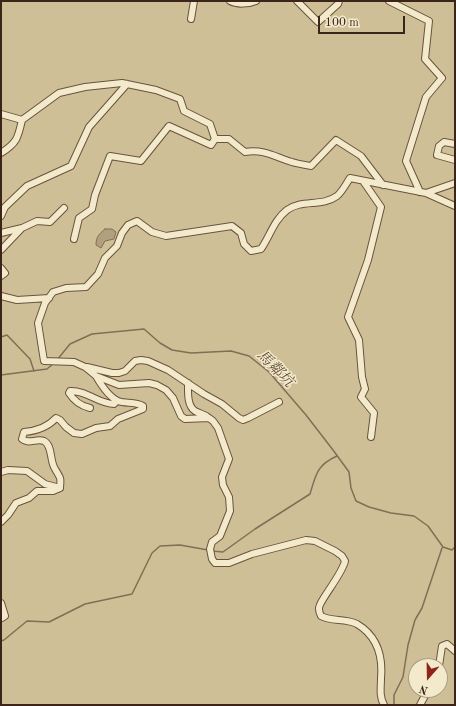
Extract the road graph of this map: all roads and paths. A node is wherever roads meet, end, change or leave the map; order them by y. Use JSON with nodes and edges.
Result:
{"nodes":[{"id":1,"x":194,"y":1,"type":"edge"},
{"id":2,"x":230,"y":1,"type":"edge"},
{"id":3,"x":256,"y":1,"type":"edge"},
{"id":4,"x":297,"y":1,"type":"edge"},
{"id":5,"x":339,"y":1,"type":"edge"},
{"id":6,"x":389,"y":1,"type":"edge"},
{"id":7,"x":191,"y":19,"type":"dead end"},
{"id":8,"x":127,"y":84,"type":"junction"},
{"id":9,"x":1,"y":114,"type":"edge"},
{"id":10,"x":22,"y":120,"type":"junction"},
{"id":11,"x":215,"y":139,"type":"junction"},
{"id":12,"x":455,"y":144,"type":"edge"},
{"id":13,"x":1,"y":153,"type":"edge"},
{"id":14,"x":455,"y":160,"type":"edge"},
{"id":15,"x":363,"y":181,"type":"junction"},
{"id":16,"x":455,"y":183,"type":"edge"},
{"id":17,"x":383,"y":185,"type":"junction"},
{"id":18,"x":423,"y":193,"type":"junction"},
{"id":19,"x":455,"y":206,"type":"edge"},
{"id":20,"x":64,"y":208,"type":"dead end"},
{"id":21,"x":1,"y":216,"type":"edge"},
{"id":22,"x":22,"y":228,"type":"junction"},
{"id":23,"x":1,"y":233,"type":"edge"},
{"id":24,"x":74,"y":239,"type":"dead end"},
{"id":25,"x":1,"y":250,"type":"edge"},
{"id":26,"x":1,"y":268,"type":"edge"},
{"id":27,"x":1,"y":276,"type":"edge"},
{"id":28,"x":1,"y":296,"type":"edge"},
{"id":29,"x":49,"y":298,"type":"junction"},
{"id":30,"x":86,"y":367,"type":"junction"},
{"id":31,"x":96,"y":376,"type":"junction"},
{"id":32,"x":188,"y":383,"type":"junction"},
{"id":33,"x":117,"y":401,"type":"junction"},
{"id":34,"x":278,"y":402,"type":"dead end"},
{"id":35,"x":90,"y":408,"type":"dead end"},
{"id":36,"x":209,"y":418,"type":"junction"},
{"id":37,"x":371,"y":437,"type":"dead end"},
{"id":38,"x":1,"y":472,"type":"edge"},
{"id":39,"x":60,"y":488,"type":"junction"},
{"id":40,"x":1,"y":522,"type":"edge"},
{"id":41,"x":1,"y":603,"type":"edge"},
{"id":42,"x":2,"y":618,"type":"dead end"},
{"id":43,"x":455,"y":651,"type":"edge"},
{"id":44,"x":440,"y":658,"type":"edge"},
{"id":45,"x":384,"y":705,"type":"edge"}],
"edges":[{"from":1,"to":7,"type":"street"},
{"from":2,"to":3,"type":"street"},
{"from":4,"to":5,"type":"street"},
{"from":6,"to":18,"type":"street"},
{"from":8,"to":10,"type":"street"},
{"from":8,"to":11,"type":"street"},
{"from":8,"to":21,"type":"street"},
{"from":9,"to":10,"type":"street"},
{"from":10,"to":13,"type":"street"},
{"from":11,"to":17,"type":"street"},
{"from":11,"to":24,"type":"street"},
{"from":12,"to":14,"type":"street"},
{"from":15,"to":17,"type":"street"},
{"from":15,"to":29,"type":"street"},
{"from":15,"to":37,"type":"street"},
{"from":16,"to":18,"type":"street"},
{"from":17,"to":18,"type":"street"},
{"from":18,"to":19,"type":"street"},
{"from":20,"to":22,"type":"street"},
{"from":22,"to":23,"type":"street"},
{"from":22,"to":25,"type":"street"},
{"from":26,"to":27,"type":"street"},
{"from":28,"to":29,"type":"street"},
{"from":29,"to":30,"type":"street"},
{"from":30,"to":31,"type":"street"},
{"from":30,"to":32,"type":"street"},
{"from":31,"to":33,"type":"street"},
{"from":31,"to":36,"type":"street"},
{"from":32,"to":34,"type":"street"},
{"from":32,"to":36,"type":"street"},
{"from":33,"to":35,"type":"street"},
{"from":33,"to":39,"type":"street"},
{"from":36,"to":45,"type":"street"},
{"from":38,"to":39,"type":"street"},
{"from":39,"to":40,"type":"street"},
{"from":41,"to":42,"type":"street"},
{"from":43,"to":44,"type":"street"}]}
